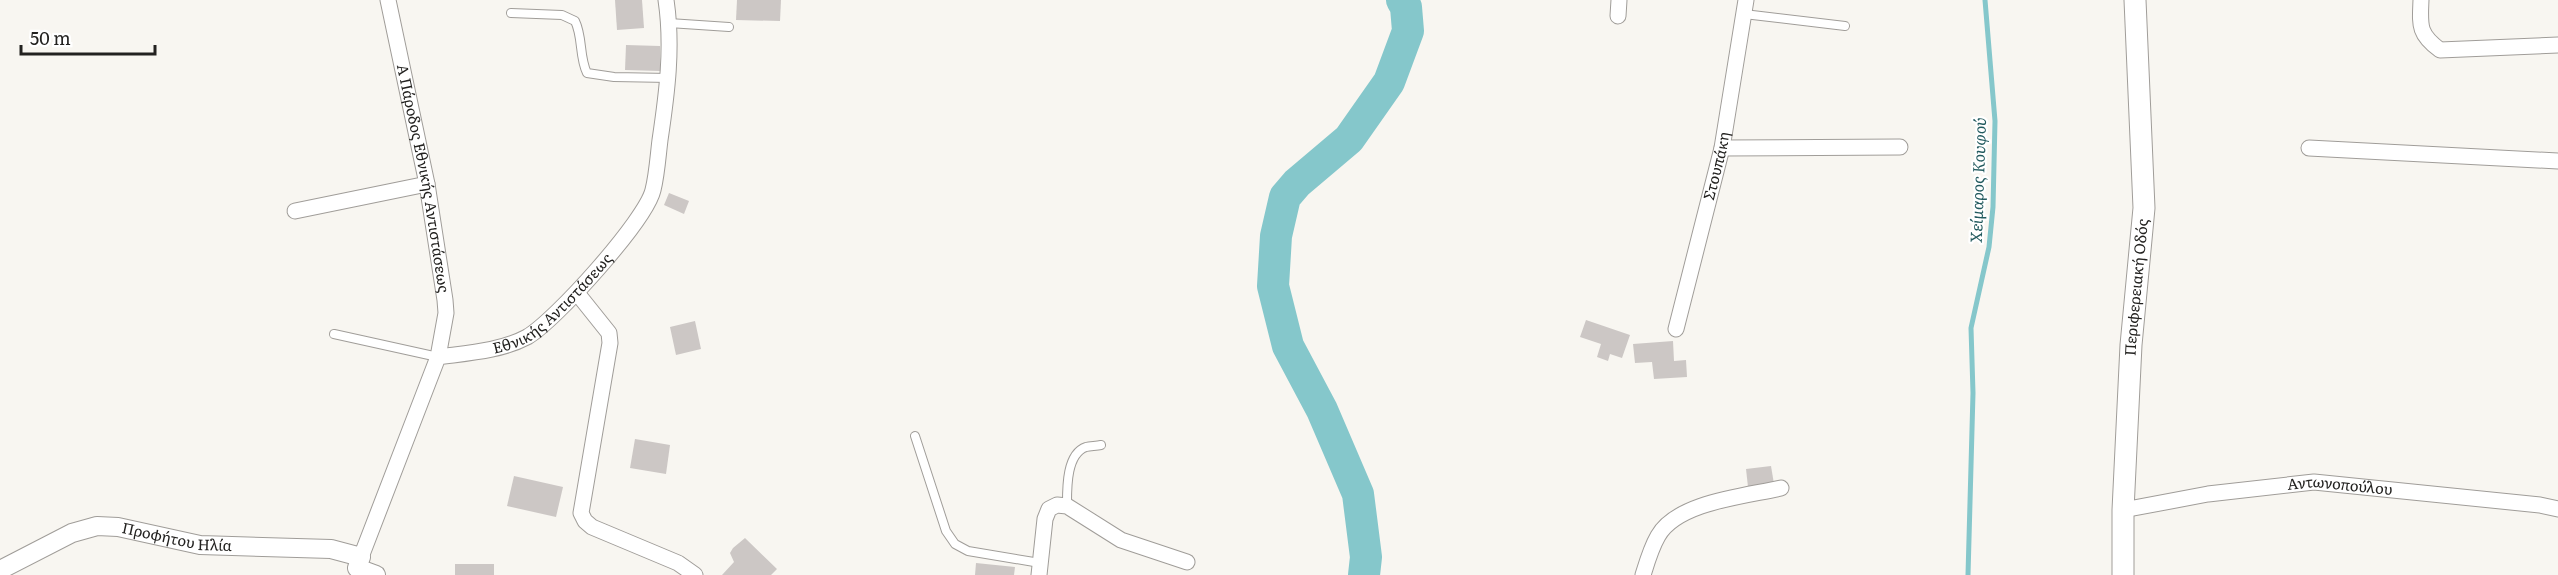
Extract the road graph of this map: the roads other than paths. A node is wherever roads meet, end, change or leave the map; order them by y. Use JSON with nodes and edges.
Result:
{"nodes":[{"id":1,"x":388,"y":0,"type":"edge"},
{"id":2,"x":666,"y":0,"type":"edge"},
{"id":3,"x":1619,"y":0,"type":"edge"},
{"id":4,"x":2135,"y":0,"type":"edge"},
{"id":5,"x":2421,"y":0,"type":"edge"},
{"id":6,"x":1745,"y":7,"type":"edge"},
{"id":7,"x":511,"y":13,"type":"dead end"},
{"id":8,"x":1618,"y":16,"type":"dead end"},
{"id":9,"x":669,"y":22,"type":"junction"},
{"id":10,"x":1845,"y":26,"type":"dead end"},
{"id":11,"x":729,"y":27,"type":"dead end"},
{"id":12,"x":2558,"y":45,"type":"edge"},
{"id":13,"x":669,"y":78,"type":"junction"},
{"id":14,"x":1900,"y":147,"type":"dead end"},
{"id":15,"x":1722,"y":148,"type":"junction"},
{"id":16,"x":2309,"y":148,"type":"dead end"},
{"id":17,"x":2558,"y":161,"type":"edge"},
{"id":18,"x":427,"y":184,"type":"junction"},
{"id":19,"x":295,"y":211,"type":"dead end"},
{"id":20,"x":577,"y":293,"type":"junction"},
{"id":21,"x":1676,"y":329,"type":"dead end"},
{"id":22,"x":334,"y":334,"type":"dead end"},
{"id":23,"x":438,"y":357,"type":"junction"},
{"id":24,"x":915,"y":436,"type":"dead end"},
{"id":25,"x":1101,"y":445,"type":"dead end"},
{"id":26,"x":1781,"y":488,"type":"dead end"},
{"id":27,"x":1067,"y":506,"type":"junction"},
{"id":28,"x":2558,"y":508,"type":"edge"},
{"id":29,"x":2123,"y":510,"type":"junction"},
{"id":30,"x":1187,"y":562,"type":"dead end"},
{"id":31,"x":357,"y":567,"type":"edge"},
{"id":32,"x":1040,"y":569,"type":"edge"},
{"id":33,"x":0,"y":570,"type":"edge"},
{"id":34,"x":376,"y":575,"type":"edge"},
{"id":35,"x":695,"y":575,"type":"edge"},
{"id":36,"x":1643,"y":575,"type":"edge"},
{"id":37,"x":2123,"y":575,"type":"edge"}],
"edges":[{"from":1,"to":18,"type":"street","name":"Α Πάροδος Εθνικής Αντιστάσεως"},
{"from":2,"to":9,"type":"street","name":"Εθνικής Αντιστάσεως"},
{"from":3,"to":8,"type":"street"},
{"from":4,"to":29,"type":"main road","name":"Περιφερειακή Οδός"},
{"from":5,"to":12,"type":"street"},
{"from":6,"to":10,"type":"lane"},
{"from":6,"to":15,"type":"street","name":"Στουπάκη"},
{"from":7,"to":13,"type":"lane"},
{"from":9,"to":11,"type":"lane"},
{"from":9,"to":13,"type":"street","name":"Εθνικής Αντιστάσεως"},
{"from":13,"to":20,"type":"street","name":"Εθνικής Αντιστάσεως"},
{"from":14,"to":15,"type":"street"},
{"from":15,"to":21,"type":"street","name":"Στουπάκη"},
{"from":16,"to":17,"type":"street"},
{"from":18,"to":19,"type":"street"},
{"from":18,"to":23,"type":"street","name":"Α Πάροδος Εθνικής Αντιστάσεως"},
{"from":20,"to":23,"type":"street","name":"Εθνικής Αντιστάσεως"},
{"from":20,"to":35,"type":"street"},
{"from":22,"to":23,"type":"lane"},
{"from":23,"to":31,"type":"street"},
{"from":24,"to":32,"type":"lane"},
{"from":25,"to":27,"type":"lane"},
{"from":26,"to":36,"type":"street"},
{"from":27,"to":30,"type":"street"},
{"from":27,"to":32,"type":"street"},
{"from":28,"to":29,"type":"street","name":"Αντωνοπούλου"},
{"from":29,"to":37,"type":"main road","name":"Περιφερειακή Οδός"},
{"from":31,"to":33,"type":"street","name":"Προφήτου Ηλία"},
{"from":31,"to":34,"type":"street","name":"Προφήτου Ηλία"}]}
